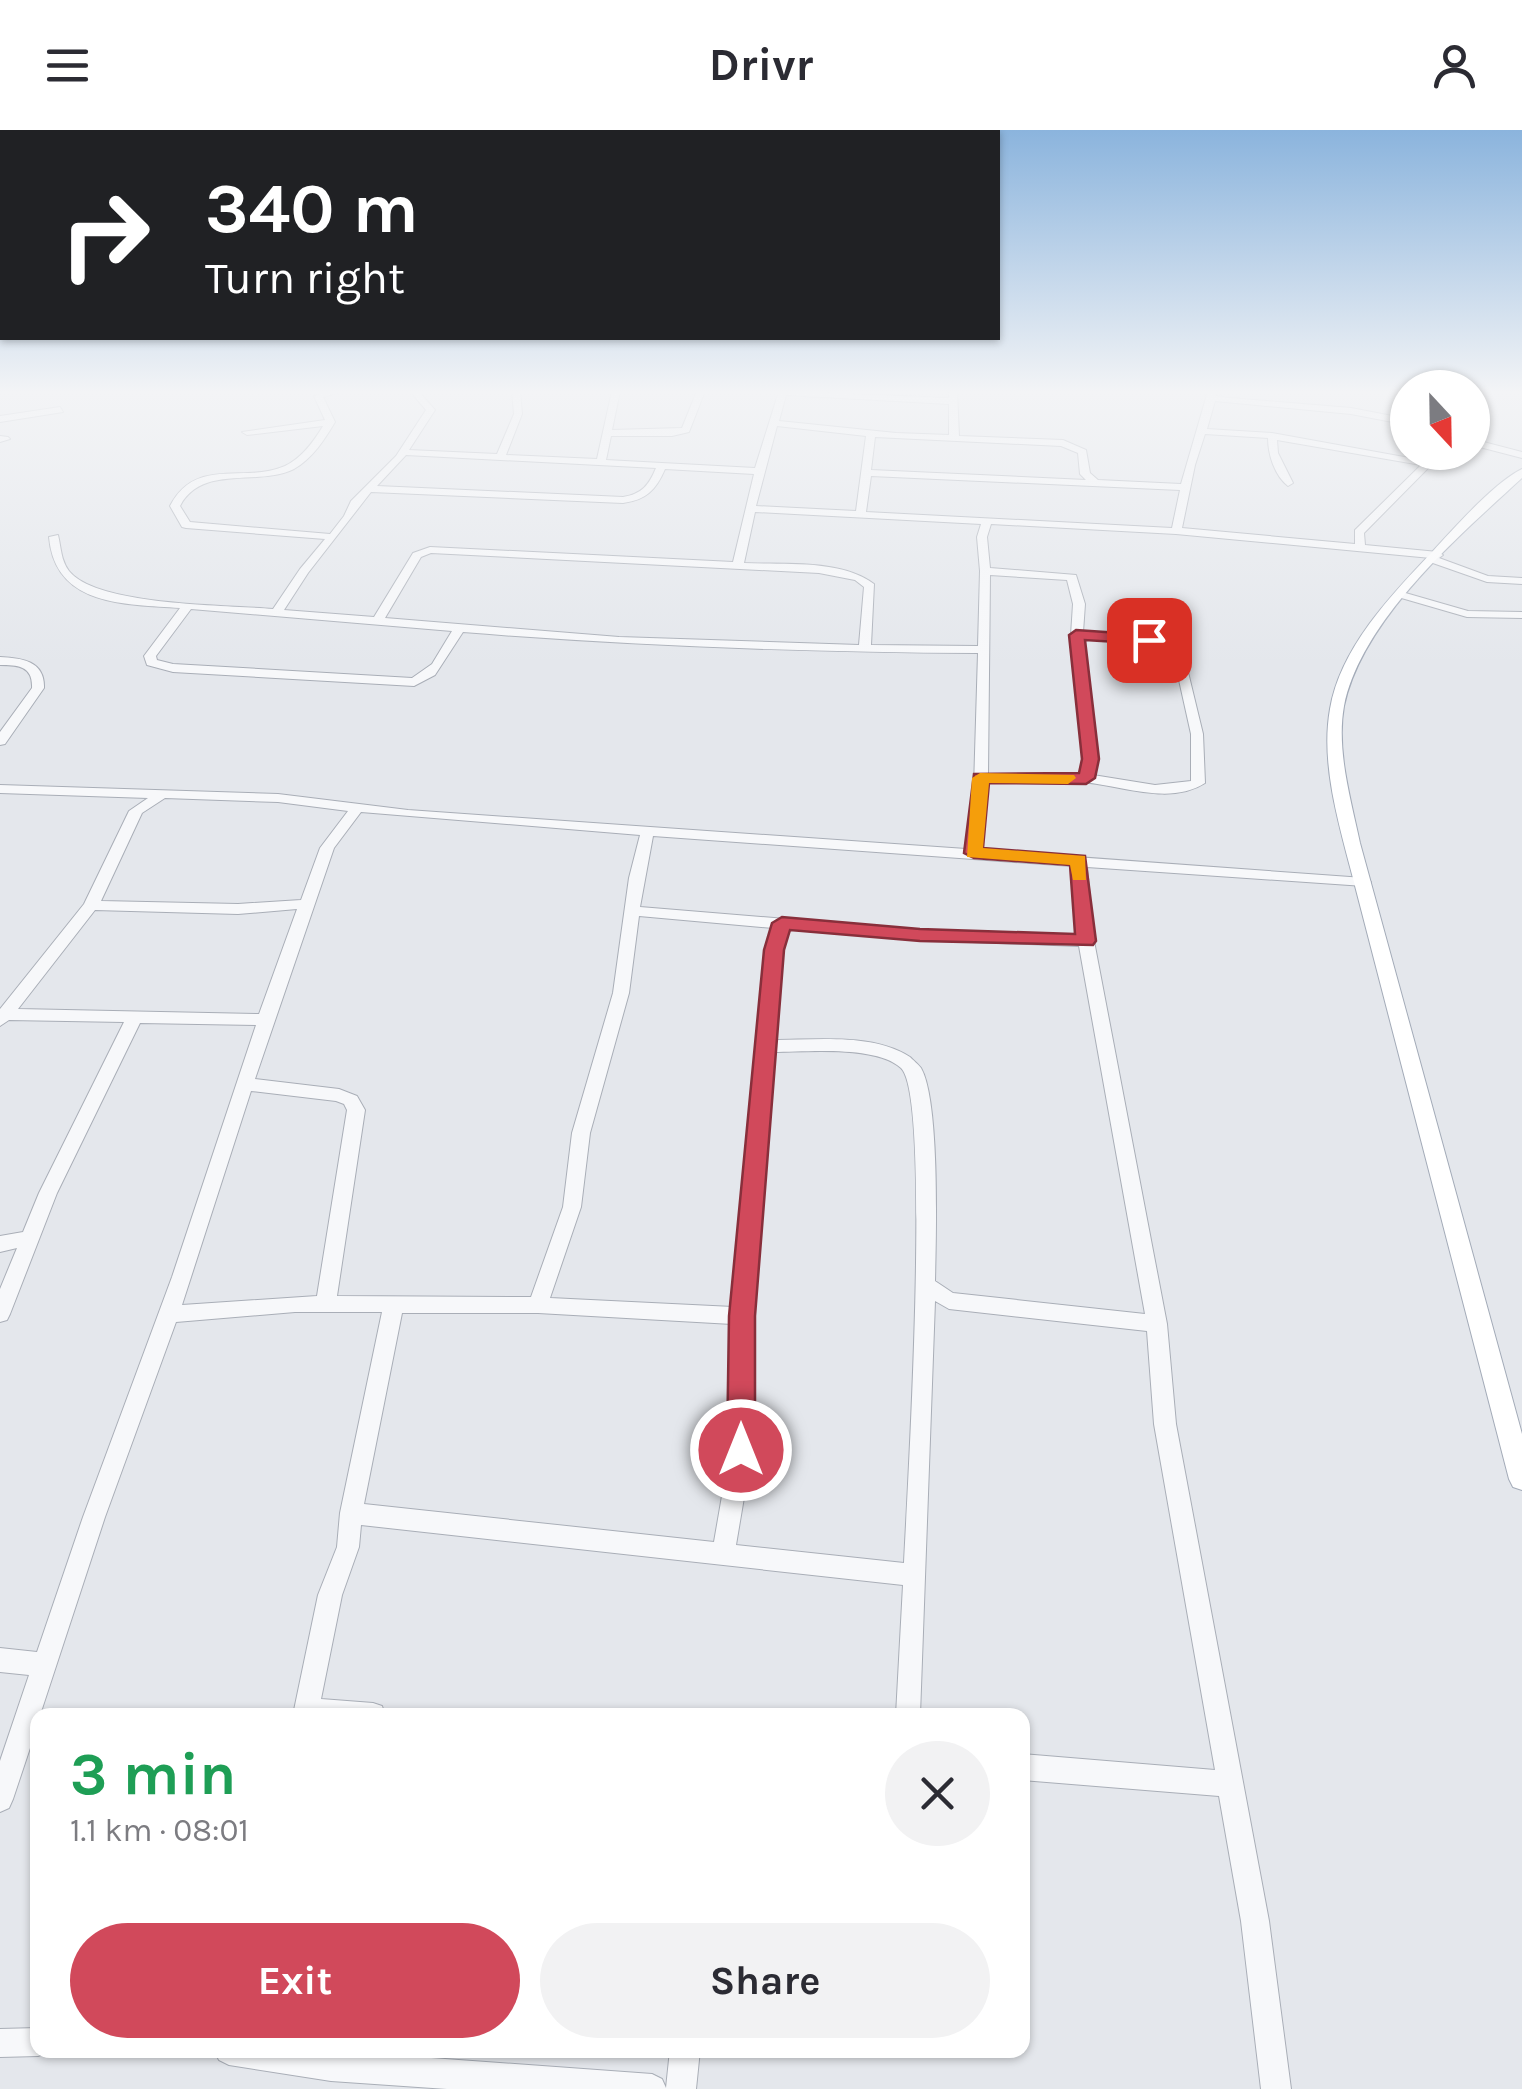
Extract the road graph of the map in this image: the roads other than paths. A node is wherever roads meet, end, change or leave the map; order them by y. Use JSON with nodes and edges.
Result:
{"nodes":[{"id":1,"x":198,"y":482,"type":"edge"},
{"id":2,"x":374,"y":482,"type":"edge"},
{"id":3,"x":656,"y":482,"type":"edge"},
{"id":4,"x":757,"y":482,"type":"edge"},
{"id":5,"x":865,"y":482,"type":"edge"},
{"id":6,"x":1082,"y":482,"type":"edge"},
{"id":7,"x":1187,"y":482,"type":"edge"},
{"id":8,"x":1410,"y":482,"type":"edge"},
{"id":9,"x":1511,"y":482,"type":"edge"},
{"id":10,"x":1095,"y":483,"type":"joint"},
{"id":11,"x":1186,"y":487,"type":"junction"},
{"id":12,"x":368,"y":489,"type":"junction"},
{"id":13,"x":752,"y":508,"type":"junction"},
{"id":14,"x":861,"y":516,"type":"junction"},
{"id":15,"x":987,"y":522,"type":"junction"},
{"id":16,"x":1176,"y":531,"type":"junction"},
{"id":17,"x":54,"y":537,"type":"dead end"},
{"id":18,"x":333,"y":537,"type":"junction"},
{"id":19,"x":1360,"y":546,"type":"junction"},
{"id":20,"x":1436,"y":557,"type":"junction"},
{"id":21,"x":738,"y":565,"type":"junction"},
{"id":22,"x":985,"y":571,"type":"junction"},
{"id":23,"x":1522,"y":580,"type":"edge"},
{"id":24,"x":1402,"y":595,"type":"junction"},
{"id":25,"x":188,"y":606,"type":"junction"},
{"id":26,"x":277,"y":612,"type":"junction"},
{"id":27,"x":1522,"y":615,"type":"edge"},
{"id":28,"x":379,"y":619,"type":"junction"},
{"id":29,"x":461,"y":627,"type":"junction"},
{"id":30,"x":1076,"y":635,"type":"junction"},
{"id":31,"x":865,"y":648,"type":"junction"},
{"id":32,"x":984,"y":650,"type":"junction"},
{"id":33,"x":0,"y":661,"type":"edge"},
{"id":34,"x":0,"y":741,"type":"edge"},
{"id":35,"x":980,"y":778,"type":"junction"},
{"id":36,"x":1086,"y":778,"type":"junction"},
{"id":37,"x":0,"y":789,"type":"edge"},
{"id":38,"x":174,"y":794,"type":"junction"},
{"id":39,"x":356,"y":809,"type":"junction"},
{"id":40,"x":648,"y":829,"type":"junction"},
{"id":41,"x":974,"y":853,"type":"junction"},
{"id":42,"x":1079,"y":860,"type":"junction"},
{"id":43,"x":1364,"y":882,"type":"junction"},
{"id":44,"x":308,"y":904,"type":"junction"},
{"id":45,"x":91,"y":905,"type":"junction"},
{"id":46,"x":632,"y":911,"type":"junction"},
{"id":47,"x":782,"y":923,"type":"junction"},
{"id":48,"x":1086,"y":941,"type":"junction"},
{"id":49,"x":4,"y":1017,"type":"edge"},
{"id":50,"x":134,"y":1018,"type":"junction"},
{"id":51,"x":265,"y":1020,"type":"junction"},
{"id":52,"x":766,"y":1046,"type":"junction"},
{"id":53,"x":245,"y":1084,"type":"junction"},
{"id":54,"x":30,"y":1238,"type":"junction"},
{"id":55,"x":0,"y":1244,"type":"edge"},
{"id":56,"x":926,"y":1285,"type":"junction"},
{"id":57,"x":950,"y":1302,"type":"junction"},
{"id":58,"x":326,"y":1304,"type":"junction"},
{"id":59,"x":394,"y":1305,"type":"junction"},
{"id":60,"x":538,"y":1305,"type":"junction"},
{"id":61,"x":0,"y":1314,"type":"edge"},
{"id":62,"x":166,"y":1314,"type":"junction"},
{"id":63,"x":742,"y":1316,"type":"junction"},
{"id":64,"x":924,"y":1316,"type":"junction"},
{"id":65,"x":1157,"y":1324,"type":"junction"},
{"id":66,"x":1522,"y":1479,"type":"edge"},
{"id":67,"x":351,"y":1513,"type":"junction"},
{"id":68,"x":722,"y":1555,"type":"junction"},
{"id":69,"x":913,"y":1576,"type":"junction"},
{"id":70,"x":0,"y":1660,"type":"edge"},
{"id":71,"x":44,"y":1665,"type":"junction"},
{"id":72,"x":307,"y":1708,"type":"edge"},
{"id":73,"x":908,"y":1708,"type":"edge"},
{"id":74,"x":1030,"y":1767,"type":"edge"},
{"id":75,"x":1230,"y":1784,"type":"junction"},
{"id":76,"x":0,"y":1799,"type":"edge"},
{"id":77,"x":30,"y":2042,"type":"edge"},
{"id":78,"x":0,"y":2043,"type":"edge"},
{"id":79,"x":280,"y":2058,"type":"edge"},
{"id":80,"x":684,"y":2058,"type":"edge"},
{"id":81,"x":652,"y":2089,"type":"edge"},
{"id":82,"x":682,"y":2089,"type":"edge"},
{"id":83,"x":1276,"y":2089,"type":"edge"}],
"edges":[{"from":1,"to":18,"type":"street"},
{"from":2,"to":12,"type":"street"},
{"from":3,"to":12,"type":"street"},
{"from":4,"to":13,"type":"street"},
{"from":5,"to":14,"type":"street"},
{"from":6,"to":10,"type":"street"},
{"from":7,"to":11,"type":"street"},
{"from":8,"to":19,"type":"street"},
{"from":9,"to":20,"type":"main road"},
{"from":10,"to":11,"type":"street"},
{"from":11,"to":16,"type":"street"},
{"from":12,"to":18,"type":"street"},
{"from":13,"to":14,"type":"street"},
{"from":13,"to":21,"type":"street"},
{"from":14,"to":15,"type":"street"},
{"from":15,"to":16,"type":"street"},
{"from":15,"to":22,"type":"street"},
{"from":16,"to":19,"type":"street"},
{"from":17,"to":25,"type":"street"},
{"from":18,"to":26,"type":"street"},
{"from":19,"to":20,"type":"street"},
{"from":20,"to":23,"type":"street"},
{"from":20,"to":24,"type":"main road"},
{"from":21,"to":28,"type":"street"},
{"from":21,"to":31,"type":"street"},
{"from":22,"to":30,"type":"street"},
{"from":22,"to":32,"type":"street"},
{"from":24,"to":27,"type":"street"},
{"from":24,"to":43,"type":"main road"},
{"from":25,"to":26,"type":"street"},
{"from":25,"to":29,"type":"street"},
{"from":26,"to":28,"type":"street"},
{"from":28,"to":29,"type":"street"},
{"from":29,"to":31,"type":"street"},
{"from":30,"to":36,"type":"street"},
{"from":30,"to":36,"type":"street"},
{"from":31,"to":32,"type":"street"},
{"from":32,"to":35,"type":"street"},
{"from":33,"to":34,"type":"street"},
{"from":35,"to":36,"type":"street"},
{"from":35,"to":41,"type":"street"},
{"from":37,"to":38,"type":"street"},
{"from":38,"to":39,"type":"street"},
{"from":38,"to":45,"type":"street"},
{"from":39,"to":40,"type":"street"},
{"from":39,"to":44,"type":"street"},
{"from":40,"to":41,"type":"street"},
{"from":40,"to":46,"type":"street"},
{"from":41,"to":42,"type":"street"},
{"from":42,"to":43,"type":"street"},
{"from":42,"to":48,"type":"street"},
{"from":43,"to":66,"type":"main road"},
{"from":44,"to":45,"type":"street"},
{"from":44,"to":51,"type":"street"},
{"from":45,"to":49,"type":"street"},
{"from":46,"to":47,"type":"street"},
{"from":46,"to":60,"type":"street"},
{"from":47,"to":48,"type":"street"},
{"from":47,"to":52,"type":"street"},
{"from":48,"to":65,"type":"street"},
{"from":49,"to":50,"type":"street"},
{"from":50,"to":51,"type":"street"},
{"from":50,"to":54,"type":"street"},
{"from":51,"to":53,"type":"street"},
{"from":52,"to":56,"type":"street"},
{"from":52,"to":63,"type":"street"},
{"from":53,"to":58,"type":"street"},
{"from":53,"to":62,"type":"street"},
{"from":54,"to":55,"type":"street"},
{"from":54,"to":61,"type":"street"},
{"from":56,"to":57,"type":"street"},
{"from":56,"to":64,"type":"street"},
{"from":57,"to":64,"type":"street"},
{"from":57,"to":65,"type":"street"},
{"from":58,"to":59,"type":"street"},
{"from":58,"to":62,"type":"street"},
{"from":59,"to":60,"type":"street"},
{"from":59,"to":67,"type":"street"},
{"from":60,"to":63,"type":"street"},
{"from":62,"to":71,"type":"street"},
{"from":63,"to":68,"type":"street"},
{"from":64,"to":69,"type":"street"},
{"from":65,"to":75,"type":"street"},
{"from":67,"to":68,"type":"street"},
{"from":67,"to":72,"type":"street"},
{"from":68,"to":69,"type":"street"},
{"from":69,"to":73,"type":"street"},
{"from":70,"to":71,"type":"street"},
{"from":71,"to":76,"type":"street"},
{"from":74,"to":75,"type":"street"},
{"from":75,"to":83,"type":"street"},
{"from":77,"to":78,"type":"street"},
{"from":79,"to":81,"type":"street"},
{"from":80,"to":82,"type":"street"}]}
